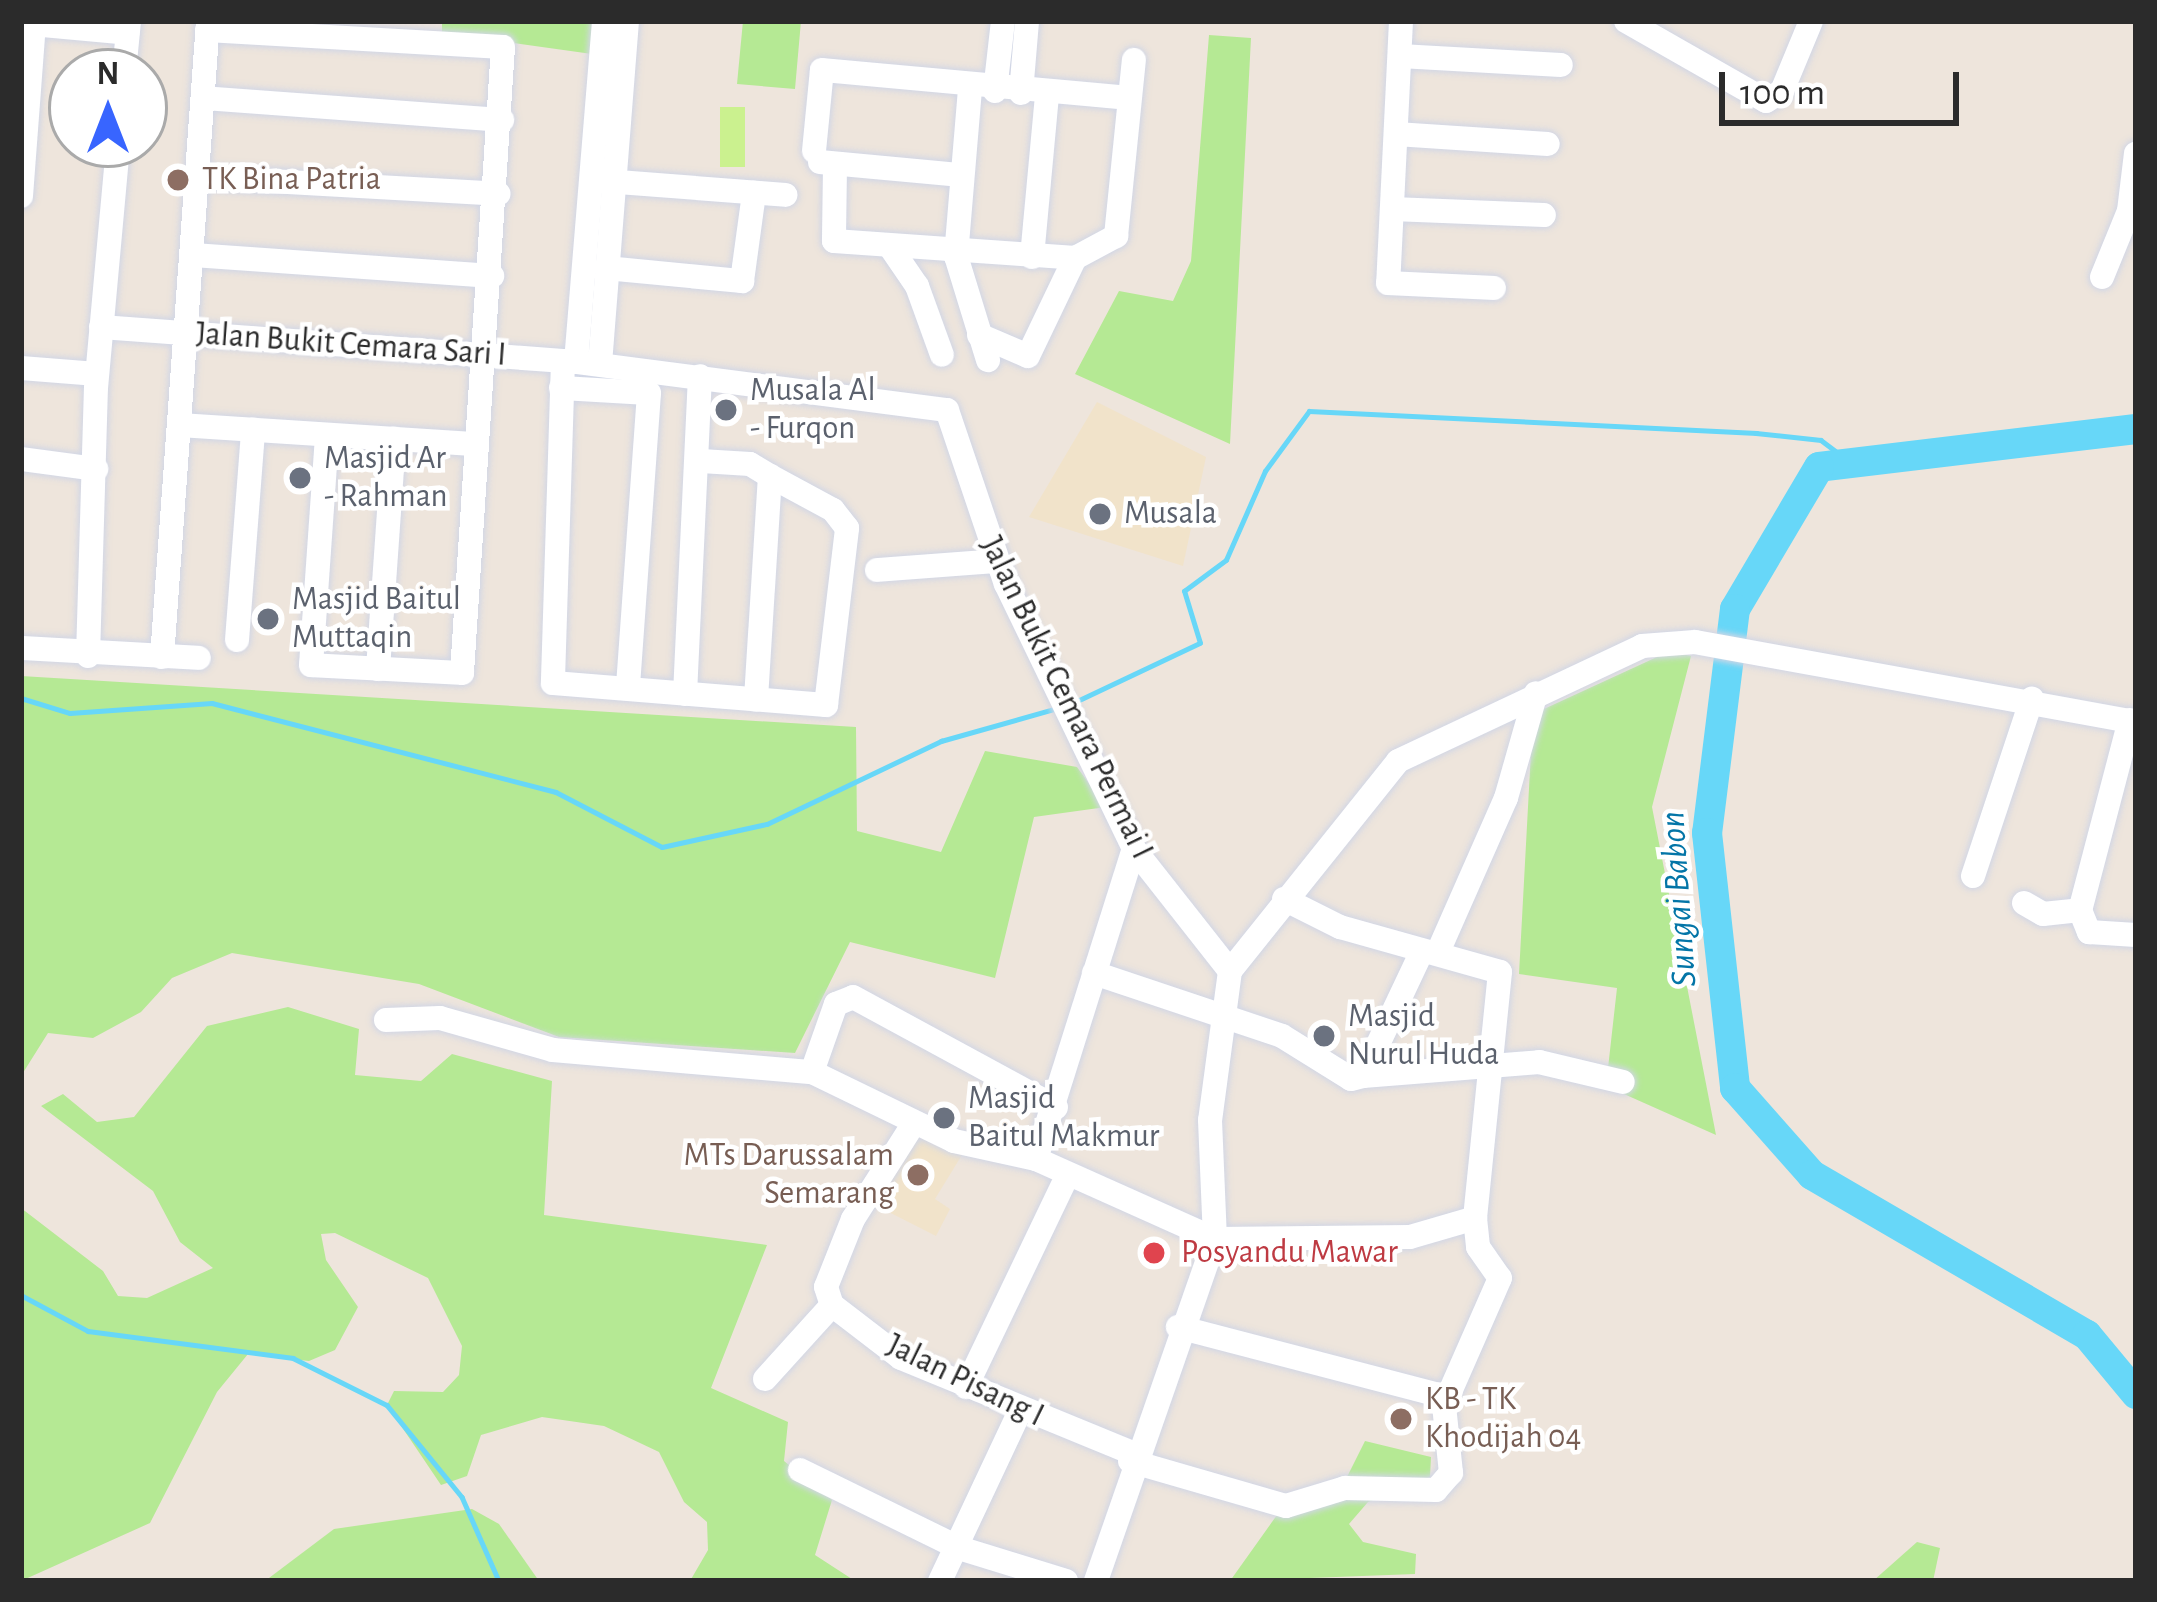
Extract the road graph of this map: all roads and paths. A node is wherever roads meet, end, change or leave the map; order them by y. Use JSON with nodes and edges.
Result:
{"nodes":[{"id":1,"x":604,"y":21,"type":"edge"},
{"id":2,"x":627,"y":21,"type":"edge"},
{"id":3,"x":1004,"y":21,"type":"edge"},
{"id":4,"x":1027,"y":21,"type":"edge"},
{"id":5,"x":1401,"y":21,"type":"edge"},
{"id":6,"x":1626,"y":21,"type":"edge"},
{"id":7,"x":1811,"y":21,"type":"edge"},
{"id":8,"x":27,"y":24,"type":"edge"},
{"id":9,"x":208,"y":25,"type":"edge"},
{"id":10,"x":128,"y":27,"type":"edge"},
{"id":11,"x":432,"y":31,"type":"edge"},
{"id":12,"x":1400,"y":56,"type":"junction"},
{"id":13,"x":1134,"y":59,"type":"dead end"},
{"id":14,"x":1561,"y":65,"type":"dead end"},
{"id":15,"x":995,"y":91,"type":"junction"},
{"id":16,"x":1047,"y":95,"type":"junction"},
{"id":17,"x":203,"y":98,"type":"junction"},
{"id":18,"x":1129,"y":98,"type":"junction"},
{"id":19,"x":502,"y":120,"type":"junction"},
{"id":20,"x":1396,"y":134,"type":"junction"},
{"id":21,"x":1548,"y":144,"type":"dead end"},
{"id":22,"x":814,"y":151,"type":"junction"},
{"id":23,"x":2136,"y":153,"type":"edge"},
{"id":24,"x":836,"y":166,"type":"junction"},
{"id":25,"x":116,"y":168,"type":"edge"},
{"id":26,"x":962,"y":168,"type":"junction"},
{"id":27,"x":198,"y":177,"type":"junction"},
{"id":28,"x":591,"y":180,"type":"junction"},
{"id":29,"x":21,"y":181,"type":"edge"},
{"id":30,"x":617,"y":182,"type":"junction"},
{"id":31,"x":754,"y":193,"type":"junction"},
{"id":32,"x":499,"y":194,"type":"junction"},
{"id":33,"x":21,"y":196,"type":"edge"},
{"id":34,"x":785,"y":196,"type":"dead end"},
{"id":35,"x":1392,"y":209,"type":"junction"},
{"id":36,"x":2133,"y":212,"type":"edge"},
{"id":37,"x":1544,"y":215,"type":"dead end"},
{"id":38,"x":892,"y":248,"type":"junction"},
{"id":39,"x":193,"y":255,"type":"junction"},
{"id":40,"x":956,"y":256,"type":"junction"},
{"id":41,"x":1032,"y":257,"type":"junction"},
{"id":42,"x":1076,"y":258,"type":"junction"},
{"id":43,"x":606,"y":268,"type":"junction"},
{"id":44,"x":492,"y":276,"type":"junction"},
{"id":45,"x":2102,"y":277,"type":"dead end"},
{"id":46,"x":1494,"y":288,"type":"dead end"},
{"id":47,"x":101,"y":327,"type":"junction"},
{"id":48,"x":188,"y":333,"type":"junction"},
{"id":49,"x":979,"y":335,"type":"junction"},
{"id":50,"x":942,"y":355,"type":"dead end"},
{"id":51,"x":483,"y":356,"type":"junction"},
{"id":52,"x":988,"y":360,"type":"dead end"},
{"id":53,"x":580,"y":362,"type":"junction"},
{"id":54,"x":21,"y":368,"type":"edge"},
{"id":55,"x":97,"y":374,"type":"junction"},
{"id":56,"x":700,"y":376,"type":"junction"},
{"id":57,"x":561,"y":388,"type":"junction"},
{"id":58,"x":180,"y":424,"type":"junction"},
{"id":59,"x":253,"y":430,"type":"junction"},
{"id":60,"x":327,"y":436,"type":"junction"},
{"id":61,"x":394,"y":439,"type":"junction"},
{"id":62,"x":476,"y":444,"type":"junction"},
{"id":63,"x":21,"y":459,"type":"edge"},
{"id":64,"x":701,"y":461,"type":"junction"},
{"id":65,"x":96,"y":469,"type":"junction"},
{"id":66,"x":770,"y":476,"type":"junction"},
{"id":67,"x":997,"y":562,"type":"junction"},
{"id":68,"x":877,"y":570,"type":"dead end"},
{"id":69,"x":237,"y":640,"type":"dead end"},
{"id":70,"x":21,"y":648,"type":"edge"},
{"id":71,"x":88,"y":656,"type":"junction"},
{"id":72,"x":162,"y":657,"type":"junction"},
{"id":73,"x":199,"y":658,"type":"dead end"},
{"id":74,"x":378,"y":669,"type":"junction"},
{"id":75,"x":628,"y":688,"type":"junction"},
{"id":76,"x":685,"y":694,"type":"junction"},
{"id":77,"x":1536,"y":694,"type":"junction"},
{"id":78,"x":2032,"y":699,"type":"junction"},
{"id":79,"x":756,"y":700,"type":"junction"},
{"id":80,"x":2133,"y":721,"type":"edge"},
{"id":81,"x":1134,"y":849,"type":"junction"},
{"id":82,"x":1973,"y":876,"type":"dead end"},
{"id":83,"x":1284,"y":899,"type":"junction"},
{"id":84,"x":2024,"y":903,"type":"dead end"},
{"id":85,"x":2080,"y":910,"type":"junction"},
{"id":86,"x":2136,"y":935,"type":"edge"},
{"id":87,"x":1430,"y":951,"type":"junction"},
{"id":88,"x":1230,"y":971,"type":"junction"},
{"id":89,"x":1094,"y":973,"type":"junction"},
{"id":90,"x":1221,"y":1011,"type":"junction"},
{"id":91,"x":386,"y":1020,"type":"dead end"},
{"id":92,"x":1490,"y":1071,"type":"junction"},
{"id":93,"x":812,"y":1072,"type":"junction"},
{"id":94,"x":1363,"y":1076,"type":"junction"},
{"id":95,"x":1623,"y":1082,"type":"dead end"},
{"id":96,"x":1056,"y":1107,"type":"junction"},
{"id":97,"x":914,"y":1123,"type":"junction"},
{"id":98,"x":1036,"y":1159,"type":"junction"},
{"id":99,"x":1066,"y":1178,"type":"junction"},
{"id":100,"x":1474,"y":1218,"type":"junction"},
{"id":101,"x":1215,"y":1238,"type":"junction"},
{"id":102,"x":830,"y":1292,"type":"junction"},
{"id":103,"x":1178,"y":1327,"type":"junction"},
{"id":104,"x":765,"y":1379,"type":"dead end"},
{"id":105,"x":966,"y":1387,"type":"junction"},
{"id":106,"x":1447,"y":1399,"type":"junction"},
{"id":107,"x":1020,"y":1411,"type":"junction"},
{"id":108,"x":1132,"y":1457,"type":"junction"},
{"id":109,"x":800,"y":1470,"type":"dead end"},
{"id":110,"x":958,"y":1549,"type":"junction"},
{"id":111,"x":940,"y":1581,"type":"edge"},
{"id":112,"x":1066,"y":1581,"type":"edge"},
{"id":113,"x":1096,"y":1581,"type":"edge"}],
"edges":[{"from":1,"to":28,"type":"street"},
{"from":2,"to":30,"type":"street"},
{"from":3,"to":15,"type":"street"},
{"from":4,"to":15,"type":"street"},
{"from":5,"to":12,"type":"street"},
{"from":6,"to":7,"type":"street"},
{"from":8,"to":10,"type":"street"},
{"from":8,"to":29,"type":"street"},
{"from":9,"to":11,"type":"street"},
{"from":9,"to":17,"type":"street"},
{"from":11,"to":19,"type":"street"},
{"from":12,"to":14,"type":"street"},
{"from":12,"to":20,"type":"street"},
{"from":13,"to":18,"type":"street"},
{"from":15,"to":16,"type":"street"},
{"from":15,"to":22,"type":"street"},
{"from":15,"to":26,"type":"street"},
{"from":16,"to":18,"type":"street"},
{"from":16,"to":41,"type":"street"},
{"from":17,"to":19,"type":"street"},
{"from":17,"to":27,"type":"street"},
{"from":18,"to":42,"type":"street"},
{"from":19,"to":32,"type":"street"},
{"from":20,"to":21,"type":"street"},
{"from":20,"to":35,"type":"street"},
{"from":22,"to":24,"type":"street"},
{"from":22,"to":26,"type":"street"},
{"from":23,"to":36,"type":"street"},
{"from":24,"to":26,"type":"street"},
{"from":24,"to":38,"type":"street"},
{"from":25,"to":47,"type":"street"},
{"from":26,"to":40,"type":"street"},
{"from":27,"to":32,"type":"street"},
{"from":27,"to":39,"type":"street"},
{"from":28,"to":30,"type":"street"},
{"from":28,"to":53,"type":"street"},
{"from":29,"to":33,"type":"street"},
{"from":30,"to":31,"type":"street"},
{"from":30,"to":43,"type":"street"},
{"from":31,"to":34,"type":"street"},
{"from":31,"to":43,"type":"street"},
{"from":32,"to":44,"type":"street"},
{"from":35,"to":37,"type":"street"},
{"from":35,"to":46,"type":"street"},
{"from":36,"to":45,"type":"street"},
{"from":38,"to":40,"type":"street"},
{"from":38,"to":50,"type":"street"},
{"from":39,"to":44,"type":"street"},
{"from":39,"to":48,"type":"street"},
{"from":40,"to":41,"type":"street"},
{"from":40,"to":49,"type":"street"},
{"from":41,"to":42,"type":"street"},
{"from":42,"to":49,"type":"street"},
{"from":43,"to":53,"type":"street"},
{"from":44,"to":51,"type":"street"},
{"from":47,"to":48,"type":"street","name":"Jalan Bukit Cemara Sari I"},
{"from":47,"to":55,"type":"street"},
{"from":48,"to":51,"type":"street","name":"Jalan Bukit Cemara Sari I"},
{"from":48,"to":58,"type":"street"},
{"from":49,"to":52,"type":"street"},
{"from":51,"to":53,"type":"street","name":"Jalan Bukit Cemara Sari I"},
{"from":51,"to":62,"type":"street"},
{"from":53,"to":56,"type":"street","name":"Jalan Bukit Cemara Permai I"},
{"from":53,"to":57,"type":"street"},
{"from":54,"to":55,"type":"street"},
{"from":55,"to":65,"type":"street"},
{"from":56,"to":64,"type":"street"},
{"from":56,"to":67,"type":"street","name":"Jalan Bukit Cemara Permai I"},
{"from":57,"to":75,"type":"street"},
{"from":57,"to":75,"type":"street"},
{"from":58,"to":59,"type":"street"},
{"from":58,"to":72,"type":"street"},
{"from":59,"to":60,"type":"street"},
{"from":59,"to":69,"type":"street"},
{"from":60,"to":61,"type":"street"},
{"from":60,"to":74,"type":"street"},
{"from":61,"to":62,"type":"street"},
{"from":61,"to":74,"type":"street"},
{"from":62,"to":74,"type":"street"},
{"from":63,"to":65,"type":"street"},
{"from":64,"to":66,"type":"street"},
{"from":64,"to":76,"type":"street"},
{"from":65,"to":71,"type":"street"},
{"from":66,"to":79,"type":"street"},
{"from":66,"to":79,"type":"street"},
{"from":67,"to":68,"type":"street"},
{"from":67,"to":81,"type":"street","name":"Jalan Bukit Cemara Permai I"},
{"from":70,"to":71,"type":"street"},
{"from":71,"to":72,"type":"street"},
{"from":72,"to":73,"type":"street"},
{"from":75,"to":76,"type":"street"},
{"from":76,"to":79,"type":"street"},
{"from":77,"to":78,"type":"street"},
{"from":77,"to":83,"type":"street"},
{"from":77,"to":87,"type":"street"},
{"from":78,"to":80,"type":"street"},
{"from":78,"to":82,"type":"street"},
{"from":80,"to":85,"type":"street"},
{"from":81,"to":88,"type":"street","name":"Jalan Bukit Cemara Permai I"},
{"from":81,"to":89,"type":"street"},
{"from":83,"to":87,"type":"street"},
{"from":83,"to":88,"type":"street"},
{"from":84,"to":85,"type":"street"},
{"from":85,"to":86,"type":"street"},
{"from":87,"to":92,"type":"street"},
{"from":87,"to":94,"type":"street"},
{"from":88,"to":90,"type":"street"},
{"from":89,"to":90,"type":"street"},
{"from":89,"to":96,"type":"street"},
{"from":90,"to":94,"type":"street"},
{"from":90,"to":101,"type":"street"},
{"from":91,"to":93,"type":"street"},
{"from":92,"to":94,"type":"street"},
{"from":92,"to":95,"type":"street"},
{"from":92,"to":100,"type":"street"},
{"from":93,"to":96,"type":"street"},
{"from":93,"to":97,"type":"street"},
{"from":96,"to":98,"type":"street"},
{"from":97,"to":98,"type":"street"},
{"from":97,"to":102,"type":"street"},
{"from":98,"to":99,"type":"street"},
{"from":99,"to":101,"type":"street"},
{"from":99,"to":105,"type":"street"},
{"from":100,"to":101,"type":"street"},
{"from":100,"to":106,"type":"street"},
{"from":101,"to":103,"type":"street"},
{"from":102,"to":104,"type":"street"},
{"from":102,"to":105,"type":"street","name":"Jalan Pisang I"},
{"from":103,"to":106,"type":"street"},
{"from":103,"to":108,"type":"street"},
{"from":105,"to":107,"type":"street","name":"Jalan Pisang I"},
{"from":106,"to":108,"type":"street","name":"Jalan Pisang I"},
{"from":107,"to":108,"type":"street","name":"Jalan Pisang I"},
{"from":107,"to":110,"type":"street"},
{"from":108,"to":113,"type":"street"},
{"from":109,"to":110,"type":"street"},
{"from":110,"to":111,"type":"street"},
{"from":110,"to":112,"type":"street"}]}
